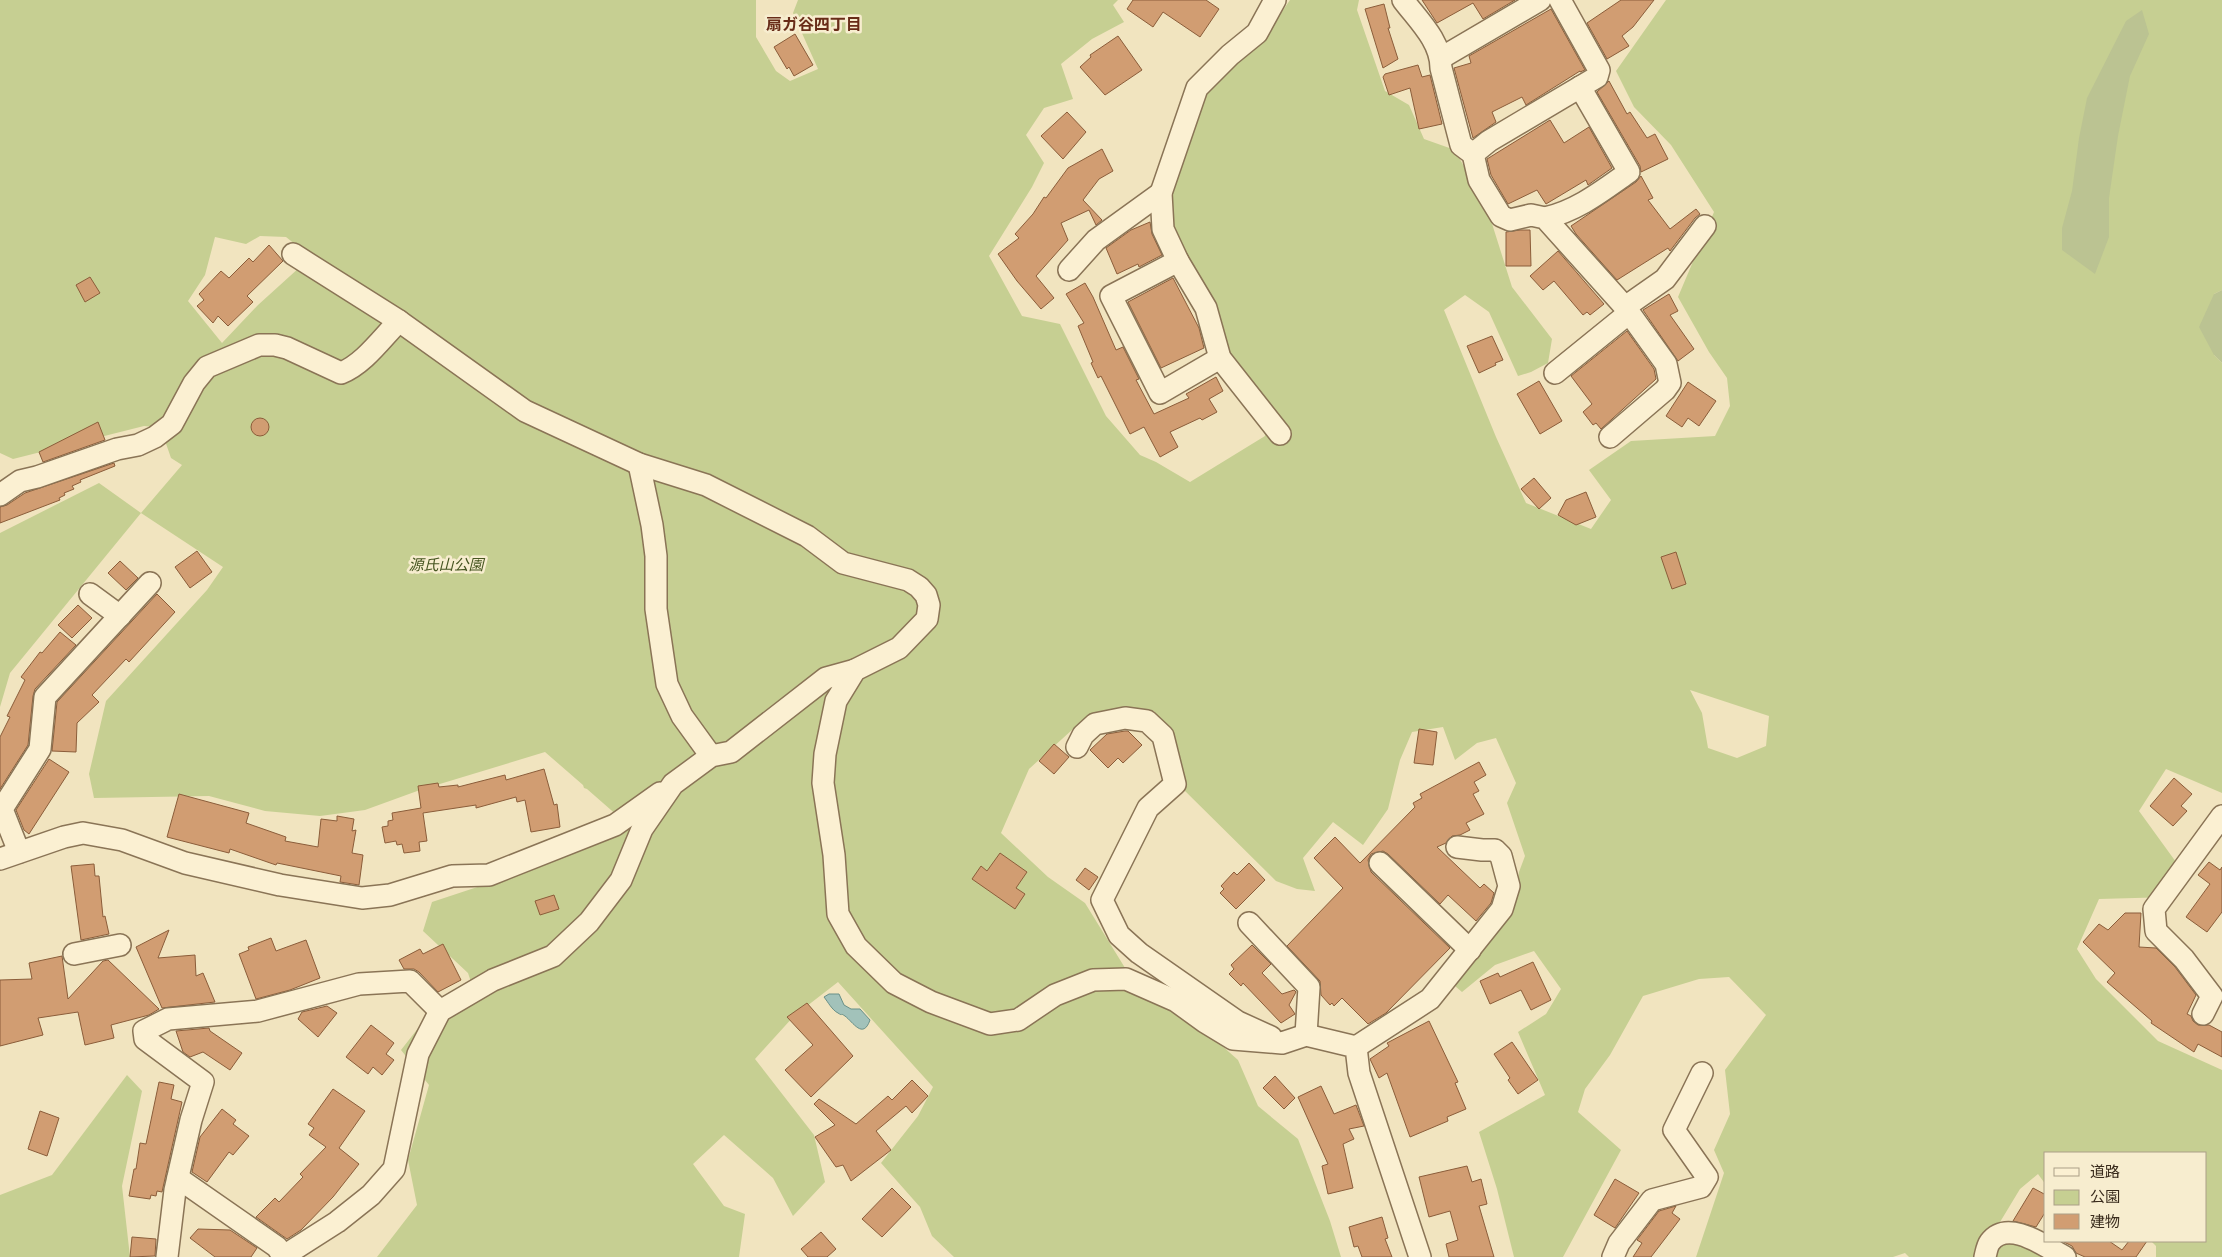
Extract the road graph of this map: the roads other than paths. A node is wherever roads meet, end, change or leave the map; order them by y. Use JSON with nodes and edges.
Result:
{"nodes":[{"id":1,"x":1275,"y":0,"type":"edge"},
{"id":2,"x":1403,"y":0,"type":"edge"},
{"id":3,"x":1540,"y":0,"type":"edge"},
{"id":4,"x":1560,"y":0,"type":"edge"},
{"id":5,"x":1441,"y":58,"type":"junction"},
{"id":6,"x":1580,"y":87,"type":"junction"},
{"id":7,"x":1473,"y":154,"type":"junction"},
{"id":8,"x":1161,"y":193,"type":"junction"},
{"id":9,"x":1545,"y":218,"type":"junction"},
{"id":10,"x":1705,"y":226,"type":"dead end"},
{"id":11,"x":293,"y":254,"type":"dead end"},
{"id":12,"x":1178,"y":262,"type":"junction"},
{"id":13,"x":1069,"y":270,"type":"dead end"},
{"id":14,"x":1627,"y":310,"type":"junction"},
{"id":15,"x":399,"y":321,"type":"junction"},
{"id":16,"x":1220,"y":358,"type":"junction"},
{"id":17,"x":1555,"y":373,"type":"dead end"},
{"id":18,"x":1280,"y":434,"type":"dead end"},
{"id":19,"x":1610,"y":437,"type":"dead end"},
{"id":20,"x":639,"y":464,"type":"junction"},
{"id":21,"x":0,"y":495,"type":"edge"},
{"id":22,"x":150,"y":583,"type":"dead end"},
{"id":23,"x":90,"y":594,"type":"dead end"},
{"id":24,"x":120,"y":616,"type":"junction"},
{"id":25,"x":855,"y":670,"type":"junction"},
{"id":26,"x":1077,"y":747,"type":"dead end"},
{"id":27,"x":711,"y":756,"type":"junction"},
{"id":28,"x":673,"y":784,"type":"junction"},
{"id":29,"x":2222,"y":816,"type":"edge"},
{"id":30,"x":1457,"y":847,"type":"dead end"},
{"id":31,"x":10,"y":856,"type":"edge"},
{"id":32,"x":1380,"y":863,"type":"dead end"},
{"id":33,"x":1249,"y":923,"type":"dead end"},
{"id":34,"x":120,"y":945,"type":"dead end"},
{"id":35,"x":1470,"y":950,"type":"junction"},
{"id":36,"x":74,"y":954,"type":"dead end"},
{"id":37,"x":440,"y":1011,"type":"junction"},
{"id":38,"x":2203,"y":1014,"type":"dead end"},
{"id":39,"x":1306,"y":1035,"type":"junction"},
{"id":40,"x":1282,"y":1043,"type":"junction"},
{"id":41,"x":1356,"y":1048,"type":"junction"},
{"id":42,"x":1702,"y":1073,"type":"dead end"},
{"id":43,"x":178,"y":1178,"type":"junction"},
{"id":44,"x":283,"y":1256,"type":"edge"},
{"id":45,"x":167,"y":1257,"type":"edge"},
{"id":46,"x":1420,"y":1257,"type":"edge"},
{"id":47,"x":1614,"y":1257,"type":"edge"},
{"id":48,"x":1985,"y":1257,"type":"edge"},
{"id":49,"x":2064,"y":1257,"type":"edge"}],
"edges":[{"from":1,"to":8,"type":"street"},
{"from":2,"to":5,"type":"street"},
{"from":3,"to":5,"type":"street"},
{"from":4,"to":6,"type":"street"},
{"from":5,"to":7,"type":"street"},
{"from":6,"to":7,"type":"street"},
{"from":6,"to":9,"type":"street"},
{"from":7,"to":9,"type":"street"},
{"from":8,"to":12,"type":"street"},
{"from":8,"to":13,"type":"street"},
{"from":9,"to":14,"type":"street"},
{"from":10,"to":14,"type":"street"},
{"from":11,"to":15,"type":"street"},
{"from":12,"to":16,"type":"street"},
{"from":12,"to":16,"type":"street"},
{"from":14,"to":17,"type":"street"},
{"from":14,"to":19,"type":"street"},
{"from":15,"to":20,"type":"street"},
{"from":15,"to":21,"type":"street"},
{"from":16,"to":18,"type":"street"},
{"from":20,"to":25,"type":"street"},
{"from":20,"to":27,"type":"street"},
{"from":22,"to":24,"type":"street"},
{"from":23,"to":24,"type":"street"},
{"from":24,"to":31,"type":"street"},
{"from":25,"to":27,"type":"street"},
{"from":25,"to":40,"type":"street"},
{"from":26,"to":40,"type":"street"},
{"from":27,"to":28,"type":"street"},
{"from":28,"to":31,"type":"street"},
{"from":28,"to":37,"type":"street"},
{"from":29,"to":38,"type":"street"},
{"from":30,"to":35,"type":"street"},
{"from":32,"to":35,"type":"street"},
{"from":33,"to":39,"type":"street"},
{"from":34,"to":36,"type":"street"},
{"from":35,"to":41,"type":"street"},
{"from":37,"to":43,"type":"street"},
{"from":37,"to":44,"type":"street"},
{"from":39,"to":40,"type":"street"},
{"from":39,"to":41,"type":"street"},
{"from":41,"to":46,"type":"street"},
{"from":42,"to":47,"type":"street"},
{"from":43,"to":44,"type":"street"},
{"from":43,"to":45,"type":"street"},
{"from":48,"to":49,"type":"street"}]}
